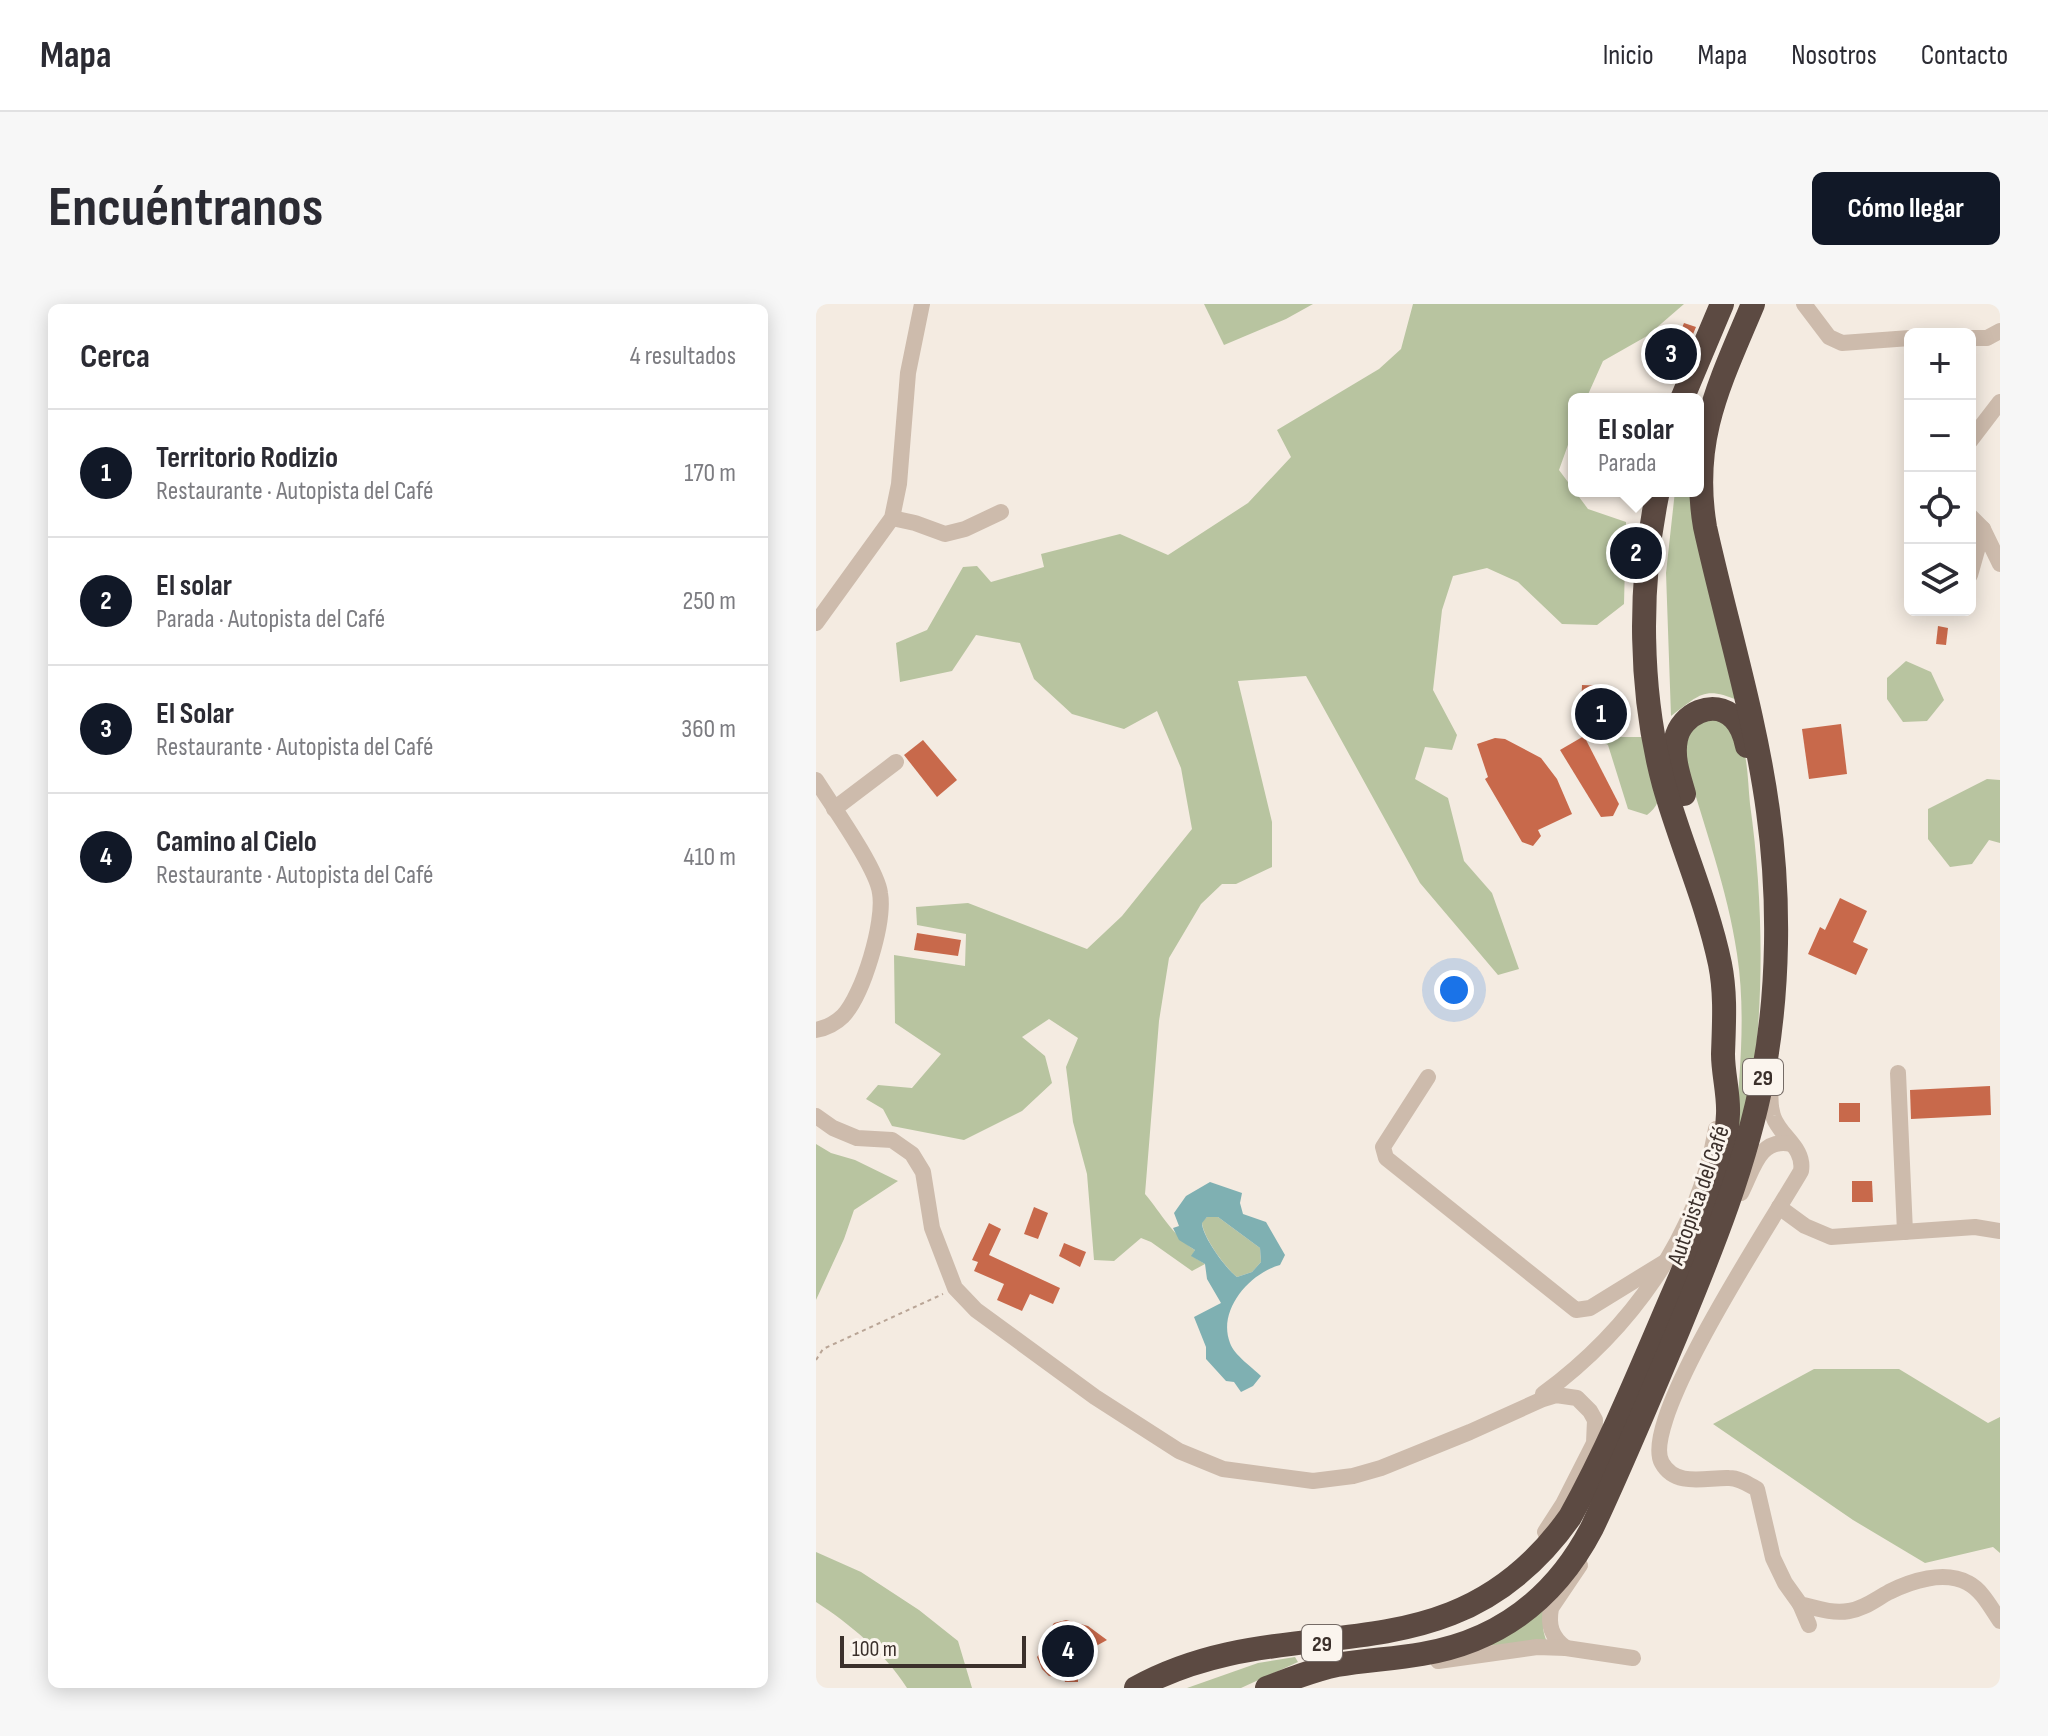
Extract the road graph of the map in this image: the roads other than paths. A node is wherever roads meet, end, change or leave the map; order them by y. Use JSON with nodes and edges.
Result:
{"nodes":[{"id":1,"x":922,"y":304,"type":"edge"},
{"id":2,"x":1722,"y":304,"type":"edge"},
{"id":3,"x":1753,"y":304,"type":"edge"},
{"id":4,"x":1804,"y":304,"type":"edge"},
{"id":5,"x":2000,"y":331,"type":"edge"},
{"id":6,"x":1904,"y":338,"type":"edge"},
{"id":7,"x":1976,"y":338,"type":"edge"},
{"id":8,"x":1685,"y":393,"type":"edge"},
{"id":9,"x":2000,"y":402,"type":"edge"},
{"id":10,"x":1976,"y":433,"type":"edge"},
{"id":11,"x":1704,"y":434,"type":"edge"},
{"id":12,"x":1657,"y":497,"type":"edge"},
{"id":13,"x":1702,"y":497,"type":"edge"},
{"id":14,"x":1001,"y":512,"type":"dead end"},
{"id":15,"x":892,"y":518,"type":"junction"},
{"id":16,"x":1976,"y":522,"type":"edge"},
{"id":17,"x":1983,"y":529,"type":"junction"},
{"id":18,"x":1976,"y":554,"type":"edge"},
{"id":19,"x":2000,"y":564,"type":"edge"},
{"id":20,"x":816,"y":623,"type":"edge"},
{"id":21,"x":896,"y":762,"type":"dead end"},
{"id":22,"x":816,"y":780,"type":"edge"},
{"id":23,"x":834,"y":809,"type":"junction"},
{"id":24,"x":1776,"y":925,"type":"junction"},
{"id":25,"x":1720,"y":965,"type":"junction"},
{"id":26,"x":816,"y":1030,"type":"edge"},
{"id":27,"x":1768,"y":1040,"type":"junction"},
{"id":28,"x":1898,"y":1073,"type":"dead end"},
{"id":29,"x":1723,"y":1075,"type":"junction"},
{"id":30,"x":1428,"y":1077,"type":"dead end"},
{"id":31,"x":816,"y":1116,"type":"edge"},
{"id":32,"x":1791,"y":1144,"type":"junction"},
{"id":33,"x":1779,"y":1207,"type":"junction"},
{"id":34,"x":1721,"y":1225,"type":"junction"},
{"id":35,"x":2000,"y":1231,"type":"edge"},
{"id":36,"x":1905,"y":1232,"type":"junction"},
{"id":37,"x":1668,"y":1260,"type":"junction"},
{"id":38,"x":1514,"y":1412,"type":"junction"},
{"id":39,"x":1601,"y":1509,"type":"junction"},
{"id":40,"x":1800,"y":1604,"type":"junction"},
{"id":41,"x":2000,"y":1621,"type":"edge"},
{"id":42,"x":1809,"y":1625,"type":"dead end"},
{"id":43,"x":1398,"y":1632,"type":"junction"},
{"id":44,"x":1566,"y":1648,"type":"junction"},
{"id":45,"x":1246,"y":1653,"type":"junction"},
{"id":46,"x":1633,"y":1658,"type":"dead end"},
{"id":47,"x":1336,"y":1666,"type":"junction"},
{"id":48,"x":1136,"y":1688,"type":"edge"},
{"id":49,"x":1167,"y":1688,"type":"edge"},
{"id":50,"x":1267,"y":1688,"type":"edge"}],
"edges":[{"from":1,"to":15,"type":"street"},
{"from":2,"to":8,"type":"highway"},
{"from":3,"to":11,"type":"highway","name":"Autopista del Café","number":"29"},
{"from":4,"to":6,"type":"street"},
{"from":5,"to":7,"type":"street"},
{"from":9,"to":10,"type":"street"},
{"from":12,"to":25,"type":"highway","name":"Autopista del Café","number":"29"},
{"from":13,"to":24,"type":"highway","name":"Autopista del Café","number":"29"},
{"from":14,"to":15,"type":"street"},
{"from":15,"to":20,"type":"street"},
{"from":16,"to":17,"type":"street"},
{"from":17,"to":18,"type":"street"},
{"from":17,"to":19,"type":"street"},
{"from":21,"to":23,"type":"street"},
{"from":22,"to":23,"type":"street"},
{"from":23,"to":26,"type":"street"},
{"from":24,"to":25,"type":"highway"},
{"from":24,"to":27,"type":"highway","name":"Autopista del Café","number":"29"},
{"from":25,"to":29,"type":"highway","name":"Autopista del Café","number":"29"},
{"from":27,"to":32,"type":"street"},
{"from":27,"to":34,"type":"highway","name":"Autopista del Café","number":"29"},
{"from":28,"to":36,"type":"street"},
{"from":29,"to":37,"type":"street"},
{"from":29,"to":43,"type":"highway","name":"Autopista del Café","number":"29"},
{"from":30,"to":37,"type":"street"},
{"from":31,"to":38,"type":"street"},
{"from":32,"to":33,"type":"street"},
{"from":32,"to":34,"type":"street"},
{"from":33,"to":36,"type":"street"},
{"from":33,"to":40,"type":"street"},
{"from":34,"to":39,"type":"highway","name":"Autopista del Café","number":"29"},
{"from":35,"to":36,"type":"street"},
{"from":37,"to":38,"type":"street"},
{"from":38,"to":43,"type":"street"},
{"from":39,"to":44,"type":"street"},
{"from":39,"to":47,"type":"highway","name":"Autopista del Café","number":"29"},
{"from":40,"to":41,"type":"street"},
{"from":40,"to":42,"type":"street"},
{"from":43,"to":45,"type":"highway","name":"Autopista del Café","number":"29"},
{"from":44,"to":46,"type":"street"},
{"from":44,"to":47,"type":"street"},
{"from":45,"to":48,"type":"highway","name":"Autopista del Café","number":"29"},
{"from":45,"to":49,"type":"highway"},
{"from":47,"to":50,"type":"highway","name":"Autopista del Café","number":"29"}]}
